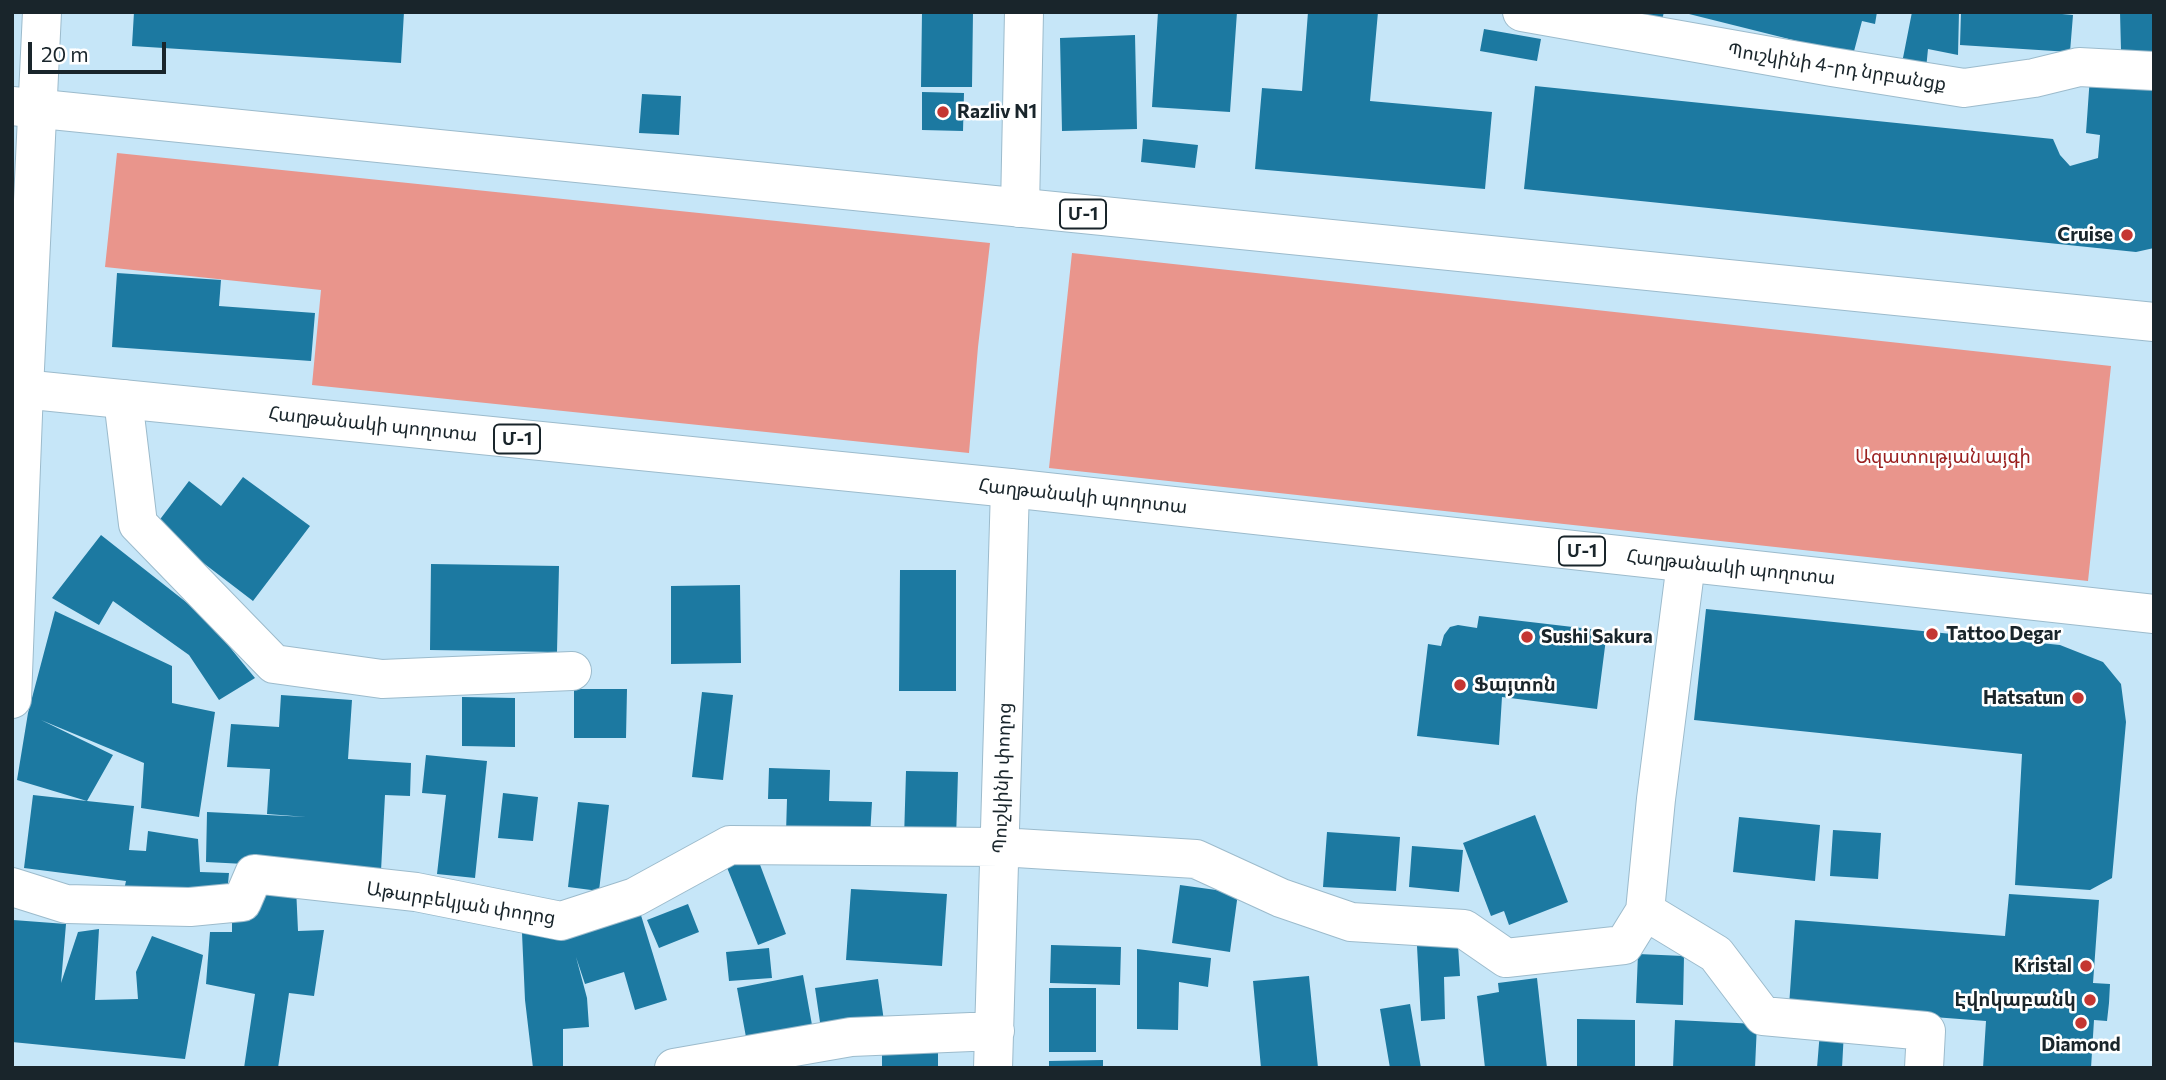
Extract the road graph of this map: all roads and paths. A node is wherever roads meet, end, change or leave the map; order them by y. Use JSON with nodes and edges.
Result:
{"nodes":[{"id":1,"x":41,"y":12,"type":"edge"},
{"id":2,"x":1024,"y":12,"type":"edge"},
{"id":3,"x":1522,"y":12,"type":"edge"},
{"id":4,"x":2154,"y":71,"type":"edge"},
{"id":5,"x":25,"y":107,"type":"edge"},
{"id":6,"x":1020,"y":208,"type":"junction"},
{"id":7,"x":2154,"y":322,"type":"edge"},
{"id":8,"x":18,"y":388,"type":"edge"},
{"id":9,"x":123,"y":399,"type":"junction"},
{"id":10,"x":1010,"y":488,"type":"junction"},
{"id":11,"x":1686,"y":563,"type":"junction"},
{"id":12,"x":2154,"y":614,"type":"edge"},
{"id":13,"x":572,"y":671,"type":"dead end"},
{"id":14,"x":12,"y":699,"type":"edge"},
{"id":15,"x":1000,"y":847,"type":"junction"},
{"id":16,"x":12,"y":887,"type":"edge"},
{"id":17,"x":1645,"y":911,"type":"junction"},
{"id":18,"x":994,"y":1049,"type":"edge"},
{"id":19,"x":674,"y":1068,"type":"edge"},
{"id":20,"x":1924,"y":1068,"type":"edge"}],
"edges":[{"from":1,"to":5,"type":"main road"},
{"from":2,"to":6,"type":"main road"},
{"from":3,"to":4,"type":"main road","name":"Պուշկինի 4-րդ նրբանցք"},
{"from":5,"to":6,"type":"main road","number":"Մ-1"},
{"from":5,"to":8,"type":"main road"},
{"from":6,"to":7,"type":"main road","number":"Մ-1"},
{"from":8,"to":9,"type":"main road","name":"Հաղթանակի պողոտա","number":"Մ-1"},
{"from":8,"to":14,"type":"main road"},
{"from":9,"to":10,"type":"main road","name":"Հաղթանակի պողոտա","number":"Մ-1"},
{"from":9,"to":13,"type":"main road"},
{"from":10,"to":11,"type":"main road","name":"Հաղթանակի պողոտա","number":"Մ-1"},
{"from":10,"to":15,"type":"main road","name":"Պուշկինի փողոց"},
{"from":11,"to":12,"type":"main road","name":"Հաղթանակի պողոտա","number":"Մ-1"},
{"from":11,"to":17,"type":"main road"},
{"from":15,"to":16,"type":"main road","name":"Աթարբեկյան փողոց"},
{"from":15,"to":17,"type":"main road"},
{"from":15,"to":18,"type":"main road","name":"Պուշկինի փողոց"},
{"from":17,"to":20,"type":"main road"},
{"from":18,"to":19,"type":"main road"}]}
